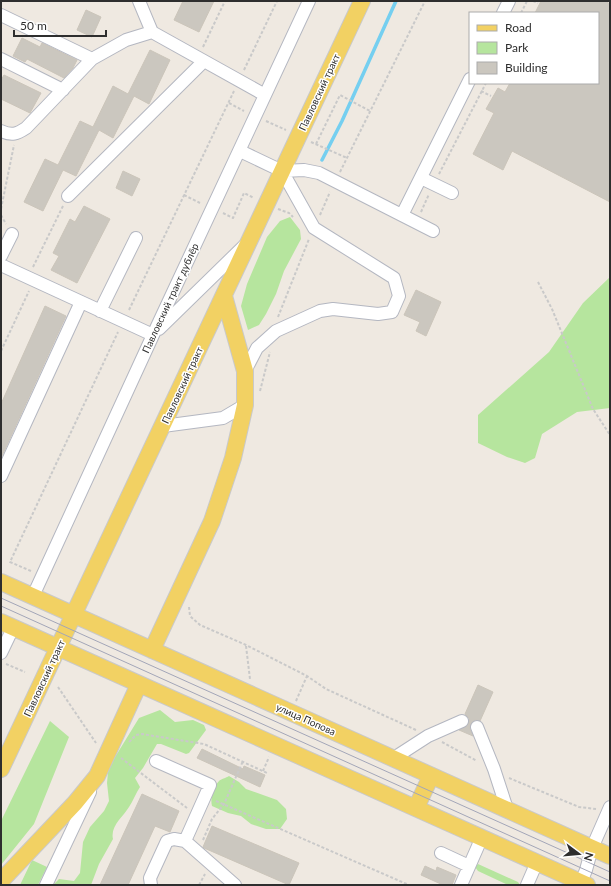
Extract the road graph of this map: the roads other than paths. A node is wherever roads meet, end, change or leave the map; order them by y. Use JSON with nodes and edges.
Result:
{"nodes":[{"id":1,"x":139,"y":1,"type":"edge"},
{"id":2,"x":309,"y":1,"type":"edge"},
{"id":3,"x":362,"y":1,"type":"edge"},
{"id":4,"x":509,"y":1,"type":"edge"},
{"id":5,"x":504,"y":12,"type":"edge"},
{"id":6,"x":1,"y":15,"type":"edge"},
{"id":7,"x":152,"y":32,"type":"junction"},
{"id":8,"x":1,"y":58,"type":"edge"},
{"id":9,"x":92,"y":59,"type":"junction"},
{"id":10,"x":201,"y":59,"type":"junction"},
{"id":11,"x":469,"y":81,"type":"edge"},
{"id":12,"x":63,"y":90,"type":"junction"},
{"id":13,"x":265,"y":95,"type":"junction"},
{"id":14,"x":1,"y":131,"type":"edge"},
{"id":15,"x":240,"y":151,"type":"junction"},
{"id":16,"x":282,"y":171,"type":"junction"},
{"id":17,"x":421,"y":178,"type":"junction"},
{"id":18,"x":452,"y":193,"type":"dead end"},
{"id":19,"x":68,"y":196,"type":"road end"},
{"id":20,"x":402,"y":215,"type":"junction"},
{"id":21,"x":433,"y":231,"type":"dead end"},
{"id":22,"x":12,"y":234,"type":"dead end"},
{"id":23,"x":136,"y":238,"type":"dead end"},
{"id":24,"x":251,"y":239,"type":"junction"},
{"id":25,"x":1,"y":256,"type":"edge"},
{"id":26,"x":1,"y":265,"type":"edge"},
{"id":27,"x":224,"y":296,"type":"junction"},
{"id":28,"x":81,"y":302,"type":"junction"},
{"id":29,"x":100,"y":311,"type":"junction"},
{"id":30,"x":153,"y":335,"type":"junction"},
{"id":31,"x":244,"y":371,"type":"junction"},
{"id":32,"x":245,"y":405,"type":"junction"},
{"id":33,"x":163,"y":426,"type":"junction"},
{"id":34,"x":1,"y":476,"type":"edge"},
{"id":35,"x":1,"y":582,"type":"edge"},
{"id":36,"x":33,"y":596,"type":"junction"},
{"id":37,"x":74,"y":614,"type":"junction"},
{"id":38,"x":7,"y":625,"type":"edge"},
{"id":39,"x":58,"y":648,"type":"junction"},
{"id":40,"x":152,"y":650,"type":"junction"},
{"id":41,"x":1,"y":653,"type":"edge"},
{"id":42,"x":139,"y":684,"type":"junction"},
{"id":43,"x":462,"y":721,"type":"dead end"},
{"id":44,"x":478,"y":727,"type":"dead end"},
{"id":45,"x":394,"y":758,"type":"junction"},
{"id":46,"x":156,"y":761,"type":"dead end"},
{"id":47,"x":1,"y":769,"type":"edge"},
{"id":48,"x":97,"y":776,"type":"junction"},
{"id":49,"x":431,"y":776,"type":"junction"},
{"id":50,"x":416,"y":808,"type":"junction"},
{"id":51,"x":605,"y":808,"type":"edge"},
{"id":52,"x":507,"y":809,"type":"junction"},
{"id":53,"x":482,"y":837,"type":"junction"},
{"id":54,"x":185,"y":842,"type":"junction"},
{"id":55,"x":592,"y":848,"type":"junction"},
{"id":56,"x":441,"y":853,"type":"dead end"},
{"id":57,"x":610,"y":856,"type":"edge"},
{"id":58,"x":537,"y":862,"type":"junction"},
{"id":59,"x":469,"y":866,"type":"junction"},
{"id":60,"x":1,"y":881,"type":"edge"},
{"id":61,"x":583,"y":884,"type":"edge"},
{"id":62,"x":46,"y":885,"type":"edge"},
{"id":63,"x":151,"y":885,"type":"edge"},
{"id":64,"x":235,"y":885,"type":"edge"},
{"id":65,"x":461,"y":885,"type":"edge"},
{"id":66,"x":527,"y":885,"type":"edge"}],
"edges":[{"from":1,"to":7,"type":"street"},
{"from":2,"to":13,"type":"street","name":"Павловский тракт дублёр"},
{"from":3,"to":16,"type":"main road","name":"Павловский тракт"},
{"from":4,"to":5,"type":"street"},
{"from":6,"to":9,"type":"street"},
{"from":7,"to":9,"type":"street"},
{"from":7,"to":10,"type":"street"},
{"from":8,"to":12,"type":"street"},
{"from":9,"to":12,"type":"street"},
{"from":10,"to":13,"type":"street"},
{"from":10,"to":19,"type":"street"},
{"from":11,"to":17,"type":"street"},
{"from":12,"to":14,"type":"street"},
{"from":13,"to":15,"type":"street","name":"Павловский тракт дублёр"},
{"from":15,"to":16,"type":"street"},
{"from":15,"to":30,"type":"street","name":"Павловский тракт дублёр"},
{"from":16,"to":20,"type":"street"},
{"from":16,"to":24,"type":"main road","name":"Павловский тракт"},
{"from":16,"to":31,"type":"street"},
{"from":17,"to":18,"type":"street"},
{"from":17,"to":20,"type":"street"},
{"from":20,"to":21,"type":"street"},
{"from":22,"to":25,"type":"street"},
{"from":23,"to":29,"type":"street"},
{"from":24,"to":27,"type":"main road","name":"Павловский тракт"},
{"from":24,"to":30,"type":"street"},
{"from":26,"to":28,"type":"street"},
{"from":27,"to":31,"type":"main road"},
{"from":27,"to":33,"type":"main road","name":"Павловский тракт"},
{"from":28,"to":29,"type":"street"},
{"from":28,"to":34,"type":"street"},
{"from":29,"to":30,"type":"street"},
{"from":30,"to":36,"type":"street","name":"Павловский тракт дублёр"},
{"from":31,"to":32,"type":"main road"},
{"from":32,"to":33,"type":"street"},
{"from":32,"to":40,"type":"main road"},
{"from":33,"to":37,"type":"main road","name":"Павловский тракт"},
{"from":35,"to":36,"type":"main road","name":"улица Попова"},
{"from":36,"to":37,"type":"main road","name":"улица Попова"},
{"from":37,"to":39,"type":"main road","name":"Павловский тракт"},
{"from":37,"to":40,"type":"main road","name":"улица Попова"},
{"from":38,"to":39,"type":"main road"},
{"from":38,"to":41,"type":"street"},
{"from":39,"to":42,"type":"main road"},
{"from":39,"to":47,"type":"main road","name":"Павловский тракт"},
{"from":40,"to":45,"type":"main road","name":"улица Попова"},
{"from":42,"to":48,"type":"main road"},
{"from":42,"to":50,"type":"main road"},
{"from":43,"to":45,"type":"street"},
{"from":44,"to":52,"type":"street"},
{"from":45,"to":49,"type":"main road","name":"улица Попова"},
{"from":46,"to":54,"type":"street"},
{"from":48,"to":60,"type":"main road"},
{"from":48,"to":62,"type":"street"},
{"from":49,"to":50,"type":"main road"},
{"from":49,"to":52,"type":"main road","name":"улица Попова"},
{"from":50,"to":53,"type":"main road"},
{"from":51,"to":55,"type":"street"},
{"from":52,"to":55,"type":"main road","name":"улица Попова"},
{"from":53,"to":58,"type":"main road"},
{"from":53,"to":59,"type":"street"},
{"from":54,"to":63,"type":"street"},
{"from":54,"to":64,"type":"street"},
{"from":55,"to":57,"type":"main road","name":"улица Попова"},
{"from":55,"to":61,"type":"street"},
{"from":56,"to":59,"type":"street"},
{"from":58,"to":61,"type":"main road"},
{"from":58,"to":66,"type":"street"},
{"from":59,"to":65,"type":"street"}]}
